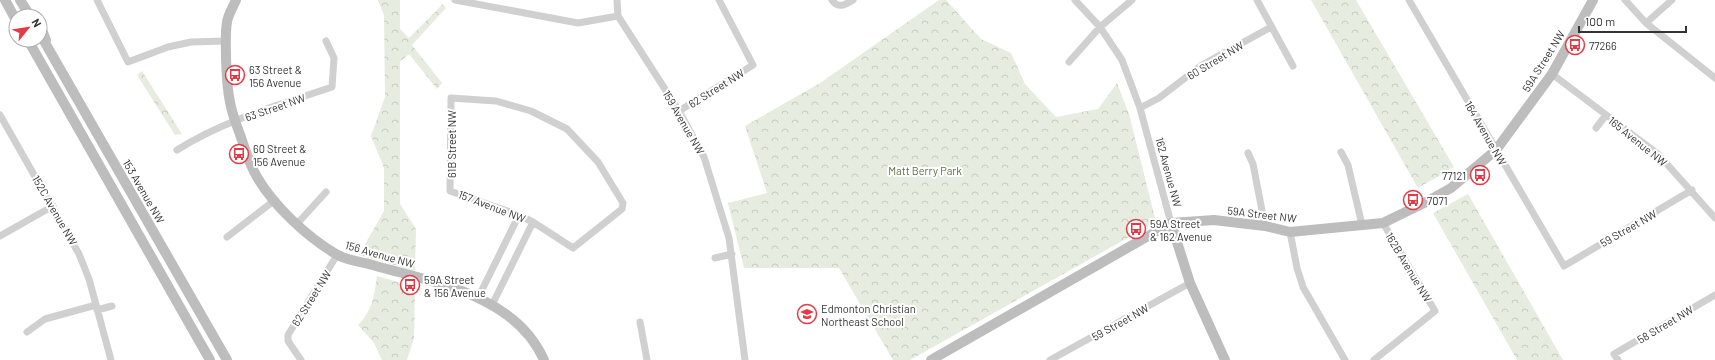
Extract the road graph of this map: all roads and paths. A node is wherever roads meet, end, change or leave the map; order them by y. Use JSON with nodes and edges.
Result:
{"nodes":[{"id":1,"x":97,"y":0,"type":"edge"},
{"id":2,"x":236,"y":0,"type":"edge"},
{"id":3,"x":455,"y":0,"type":"edge"},
{"id":4,"x":617,"y":0,"type":"edge"},
{"id":5,"x":718,"y":0,"type":"edge"},
{"id":6,"x":853,"y":0,"type":"edge"},
{"id":7,"x":1075,"y":0,"type":"edge"},
{"id":8,"x":1132,"y":0,"type":"edge"},
{"id":9,"x":1257,"y":0,"type":"edge"},
{"id":10,"x":1410,"y":0,"type":"edge"},
{"id":11,"x":1594,"y":0,"type":"edge"},
{"id":12,"x":1624,"y":0,"type":"edge"},
{"id":13,"x":1672,"y":0,"type":"edge"},
{"id":14,"x":834,"y":2,"type":"edge"},
{"id":15,"x":618,"y":16,"type":"junction"},
{"id":16,"x":1646,"y":23,"type":"junction"},
{"id":17,"x":1100,"y":27,"type":"junction"},
{"id":18,"x":1271,"y":28,"type":"junction"},
{"id":19,"x":225,"y":41,"type":"junction"},
{"id":20,"x":326,"y":42,"type":"dead end"},
{"id":21,"x":48,"y":45,"type":"edge"},
{"id":22,"x":33,"y":48,"type":"edge"},
{"id":23,"x":48,"y":48,"type":"edge"},
{"id":24,"x":53,"y":57,"type":"junction"},
{"id":25,"x":1069,"y":62,"type":"dead end"},
{"id":26,"x":1293,"y":66,"type":"dead end"},
{"id":27,"x":1552,"y":74,"type":"junction"},
{"id":28,"x":1715,"y":78,"type":"edge"},
{"id":29,"x":1140,"y":108,"type":"junction"},
{"id":30,"x":679,"y":111,"type":"junction"},
{"id":31,"x":0,"y":115,"type":"edge"},
{"id":32,"x":1606,"y":115,"type":"junction"},
{"id":33,"x":234,"y":121,"type":"junction"},
{"id":34,"x":3,"y":126,"type":"edge"},
{"id":35,"x":1596,"y":128,"type":"dead end"},
{"id":36,"x":177,"y":150,"type":"dead end"},
{"id":37,"x":1496,"y":150,"type":"junction"},
{"id":38,"x":1341,"y":152,"type":"dead end"},
{"id":39,"x":1248,"y":153,"type":"dead end"},
{"id":40,"x":450,"y":190,"type":"joint"},
{"id":41,"x":1692,"y":190,"type":"junction"},
{"id":42,"x":326,"y":192,"type":"dead end"},
{"id":43,"x":275,"y":200,"type":"junction"},
{"id":44,"x":53,"y":206,"type":"junction"},
{"id":45,"x":518,"y":215,"type":"junction"},
{"id":46,"x":1715,"y":218,"type":"edge"},
{"id":47,"x":533,"y":222,"type":"junction"},
{"id":48,"x":1170,"y":223,"type":"junction"},
{"id":49,"x":1383,"y":223,"type":"junction"},
{"id":50,"x":296,"y":225,"type":"junction"},
{"id":51,"x":1362,"y":225,"type":"junction"},
{"id":52,"x":1265,"y":226,"type":"junction"},
{"id":53,"x":1290,"y":232,"type":"junction"},
{"id":54,"x":0,"y":236,"type":"edge"},
{"id":55,"x":227,"y":237,"type":"dead end"},
{"id":56,"x":574,"y":248,"type":"joint"},
{"id":57,"x":732,"y":254,"type":"junction"},
{"id":58,"x":337,"y":255,"type":"junction"},
{"id":59,"x":715,"y":258,"type":"dead end"},
{"id":60,"x":1564,"y":266,"type":"joint"},
{"id":61,"x":1190,"y":283,"type":"junction"},
{"id":62,"x":1715,"y":294,"type":"edge"},
{"id":63,"x":478,"y":298,"type":"junction"},
{"id":64,"x":492,"y":305,"type":"junction"},
{"id":65,"x":112,"y":306,"type":"dead end"},
{"id":66,"x":96,"y":308,"type":"junction"},
{"id":67,"x":640,"y":322,"type":"dead end"},
{"id":68,"x":27,"y":332,"type":"dead end"},
{"id":69,"x":1616,"y":357,"type":"edge"},
{"id":70,"x":111,"y":360,"type":"edge"},
{"id":71,"x":210,"y":360,"type":"edge"},
{"id":72,"x":227,"y":360,"type":"edge"},
{"id":73,"x":301,"y":360,"type":"edge"},
{"id":74,"x":544,"y":360,"type":"edge"},
{"id":75,"x":647,"y":360,"type":"edge"},
{"id":76,"x":745,"y":360,"type":"edge"},
{"id":77,"x":931,"y":360,"type":"edge"},
{"id":78,"x":1050,"y":360,"type":"edge"},
{"id":79,"x":1225,"y":360,"type":"edge"},
{"id":80,"x":1345,"y":360,"type":"edge"},
{"id":81,"x":1374,"y":360,"type":"edge"}],
"edges":[{"from":1,"to":19,"type":"street"},
{"from":2,"to":19,"type":"street","name":"156 Avenue NW"},
{"from":3,"to":15,"type":"street"},
{"from":4,"to":15,"type":"street","name":"159 Avenue NW"},
{"from":5,"to":30,"type":"street","name":"62 Street NW"},
{"from":6,"to":14,"type":"street"},
{"from":7,"to":17,"type":"street","name":"162 Avenue NW"},
{"from":8,"to":17,"type":"street"},
{"from":9,"to":18,"type":"street"},
{"from":10,"to":37,"type":"street","name":"164 Avenue NW"},
{"from":11,"to":27,"type":"street","name":"59A Street NW"},
{"from":12,"to":16,"type":"street"},
{"from":13,"to":16,"type":"street"},
{"from":15,"to":30,"type":"street","name":"159 Avenue NW"},
{"from":16,"to":28,"type":"street"},
{"from":17,"to":25,"type":"street"},
{"from":17,"to":29,"type":"street","name":"162 Avenue NW"},
{"from":18,"to":26,"type":"street"},
{"from":18,"to":29,"type":"street","name":"60 Street NW"},
{"from":19,"to":33,"type":"street","name":"156 Avenue NW"},
{"from":20,"to":33,"type":"street","name":"63 Street NW"},
{"from":21,"to":24,"type":"street"},
{"from":22,"to":71,"type":"street"},
{"from":23,"to":24,"type":"street","name":"153 Avenue NW"},
{"from":24,"to":72,"type":"street","name":"153 Avenue NW"},
{"from":27,"to":32,"type":"street","name":"165 Avenue NW"},
{"from":27,"to":37,"type":"street","name":"59A Street NW"},
{"from":29,"to":48,"type":"street","name":"162 Avenue NW"},
{"from":30,"to":57,"type":"street","name":"159 Avenue NW"},
{"from":31,"to":34,"type":"street","name":"152C Avenue NW"},
{"from":32,"to":35,"type":"street"},
{"from":32,"to":41,"type":"street","name":"165 Avenue NW"},
{"from":33,"to":36,"type":"street","name":"63 Street NW"},
{"from":33,"to":43,"type":"street","name":"156 Avenue NW"},
{"from":34,"to":44,"type":"street","name":"152C Avenue NW"},
{"from":37,"to":49,"type":"street","name":"59A Street NW"},
{"from":37,"to":60,"type":"street","name":"164 Avenue NW"},
{"from":38,"to":51,"type":"street"},
{"from":39,"to":52,"type":"street"},
{"from":40,"to":45,"type":"street","name":"157 Avenue NW"},
{"from":40,"to":56,"type":"street","name":"61B Street NW"},
{"from":41,"to":46,"type":"street","name":"165 Avenue NW"},
{"from":41,"to":60,"type":"street","name":"59 Street NW"},
{"from":42,"to":50,"type":"street"},
{"from":43,"to":50,"type":"street","name":"156 Avenue NW"},
{"from":43,"to":55,"type":"street"},
{"from":44,"to":54,"type":"street"},
{"from":44,"to":66,"type":"street","name":"152C Avenue NW"},
{"from":45,"to":47,"type":"street","name":"157 Avenue NW"},
{"from":45,"to":63,"type":"street"},
{"from":47,"to":56,"type":"street","name":"157 Avenue NW"},
{"from":47,"to":64,"type":"street"},
{"from":48,"to":52,"type":"street","name":"59A Street NW"},
{"from":48,"to":61,"type":"street","name":"162 Avenue NW"},
{"from":48,"to":77,"type":"street","name":"59A Street NW"},
{"from":49,"to":51,"type":"street","name":"59A Street NW"},
{"from":49,"to":81,"type":"street","name":"162B Avenue NW"},
{"from":50,"to":58,"type":"street","name":"156 Avenue NW"},
{"from":51,"to":53,"type":"street","name":"59A Street NW"},
{"from":52,"to":53,"type":"street","name":"59A Street NW"},
{"from":53,"to":80,"type":"street"},
{"from":57,"to":59,"type":"street"},
{"from":57,"to":76,"type":"street","name":"159 Avenue NW"},
{"from":58,"to":63,"type":"street","name":"156 Avenue NW"},
{"from":58,"to":73,"type":"street","name":"62 Street NW"},
{"from":61,"to":78,"type":"street","name":"59 Street NW"},
{"from":61,"to":79,"type":"street","name":"162 Avenue NW"},
{"from":62,"to":69,"type":"street","name":"58 Street NW"},
{"from":63,"to":64,"type":"street","name":"156 Avenue NW"},
{"from":64,"to":74,"type":"street","name":"156 Avenue NW"},
{"from":65,"to":66,"type":"street"},
{"from":66,"to":68,"type":"street"},
{"from":66,"to":70,"type":"street","name":"152C Avenue NW"},
{"from":67,"to":75,"type":"street"}]}
